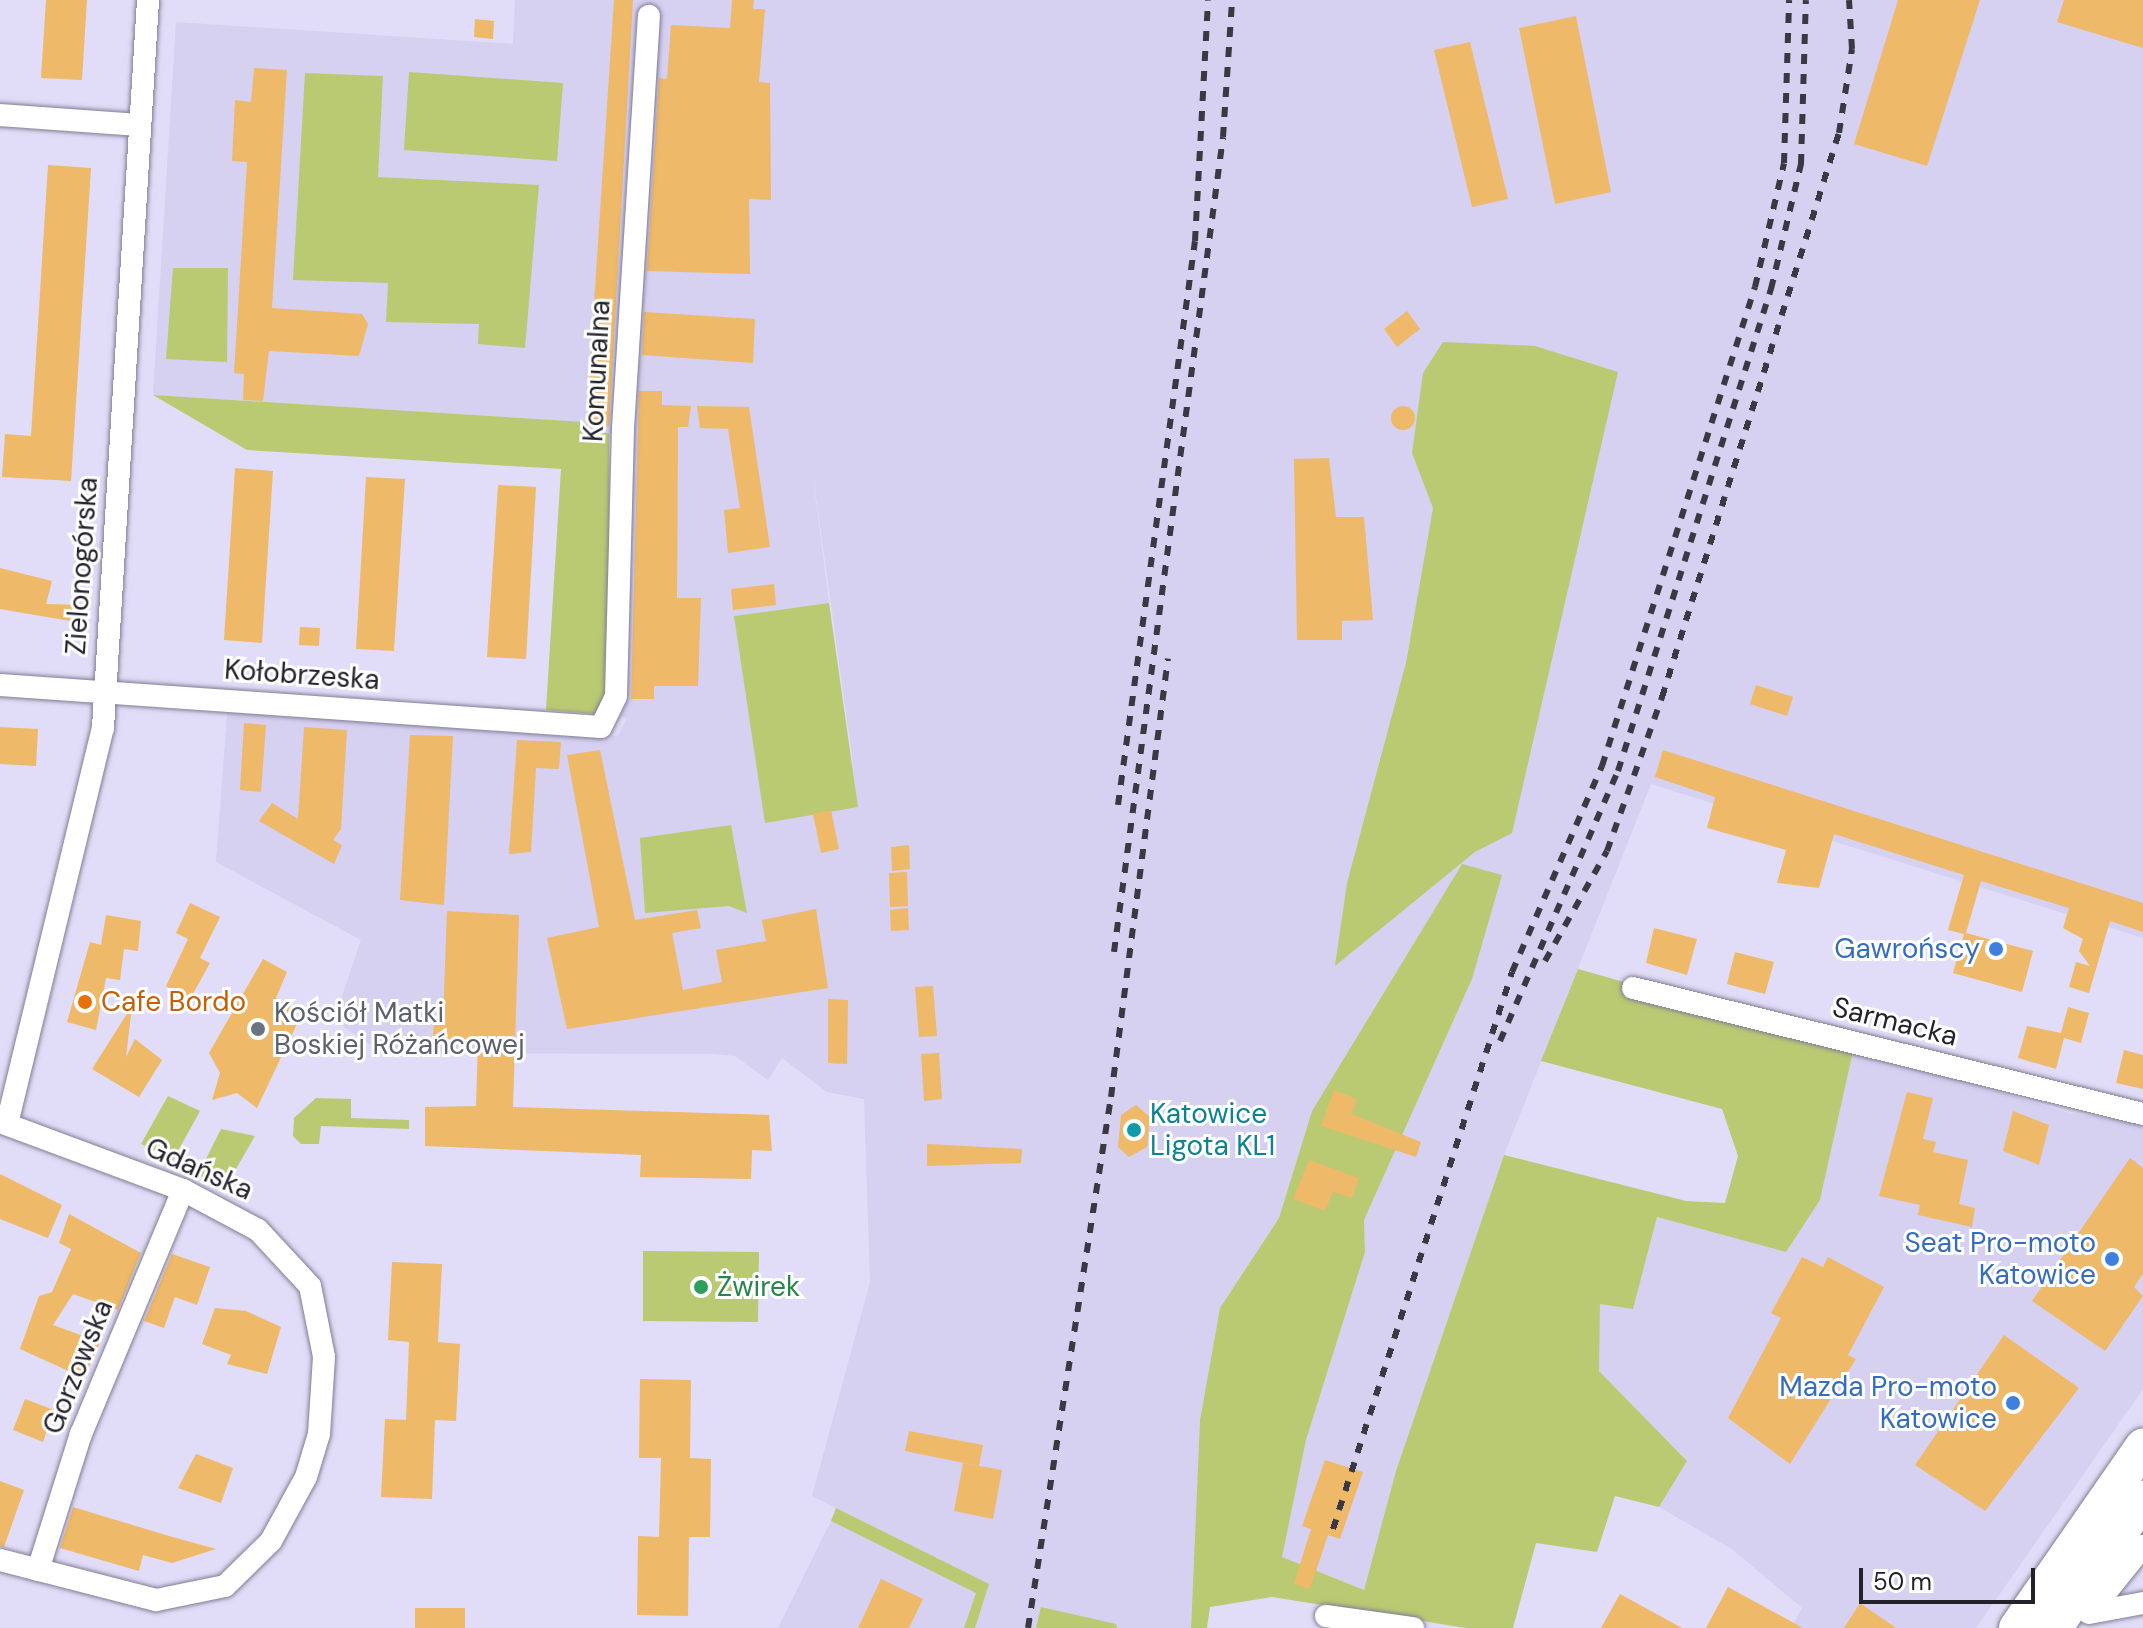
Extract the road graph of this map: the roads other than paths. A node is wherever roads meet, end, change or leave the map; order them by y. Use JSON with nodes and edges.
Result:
{"nodes":[{"id":1,"x":148,"y":0,"type":"edge"},
{"id":2,"x":649,"y":16,"type":"dead end"},
{"id":3,"x":0,"y":115,"type":"edge"},
{"id":4,"x":139,"y":125,"type":"junction"},
{"id":5,"x":0,"y":685,"type":"edge"},
{"id":6,"x":104,"y":692,"type":"junction"},
{"id":7,"x":601,"y":727,"type":"joint"},
{"id":8,"x":1633,"y":988,"type":"dead end"},
{"id":9,"x":2143,"y":1114,"type":"edge"},
{"id":10,"x":3,"y":1123,"type":"edge"},
{"id":11,"x":183,"y":1190,"type":"junction"},
{"id":12,"x":2143,"y":1447,"type":"edge"},
{"id":13,"x":2143,"y":1499,"type":"edge"},
{"id":14,"x":2138,"y":1552,"type":"edge"},
{"id":15,"x":0,"y":1560,"type":"edge"},
{"id":16,"x":38,"y":1570,"type":"junction"},
{"id":17,"x":2142,"y":1603,"type":"edge"},
{"id":18,"x":2090,"y":1612,"type":"junction"},
{"id":19,"x":1326,"y":1616,"type":"dead end"},
{"id":20,"x":1413,"y":1628,"type":"edge"},
{"id":21,"x":2017,"y":1628,"type":"edge"},
{"id":22,"x":2054,"y":1628,"type":"edge"},
{"id":23,"x":2064,"y":1628,"type":"edge"}],
"edges":[{"from":1,"to":4,"type":"street","name":"Zielonogórska"},
{"from":2,"to":7,"type":"street","name":"Komunalna"},
{"from":3,"to":4,"type":"street"},
{"from":4,"to":6,"type":"street","name":"Zielonogórska"},
{"from":5,"to":6,"type":"street","name":"Kołobrzeska"},
{"from":6,"to":7,"type":"street","name":"Kołobrzeska"},
{"from":6,"to":10,"type":"street","name":"Zielonogórska"},
{"from":8,"to":9,"type":"street","name":"Sarmacka"},
{"from":10,"to":11,"type":"street","name":"Gdańska"},
{"from":11,"to":16,"type":"street","name":"Gorzowska"},
{"from":11,"to":16,"type":"street","name":"Gdańska"},
{"from":12,"to":21,"type":"main road"},
{"from":13,"to":22,"type":"main road"},
{"from":14,"to":17,"type":"street"},
{"from":14,"to":18,"type":"street"},
{"from":15,"to":16,"type":"street","name":"Gdańska"},
{"from":17,"to":18,"type":"street"},
{"from":18,"to":23,"type":"street"},
{"from":19,"to":20,"type":"street"}]}
